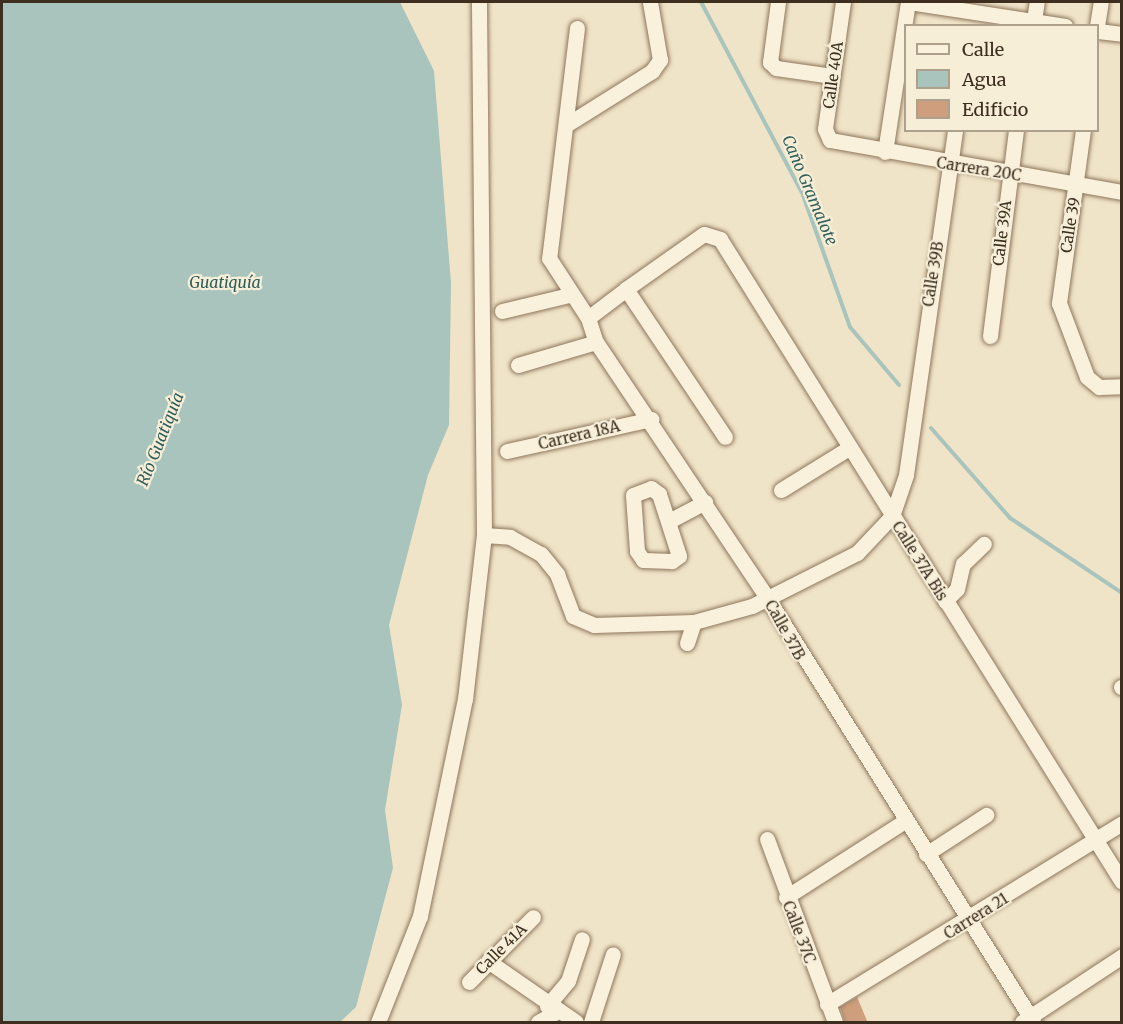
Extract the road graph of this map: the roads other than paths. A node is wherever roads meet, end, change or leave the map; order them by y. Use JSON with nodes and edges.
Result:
{"nodes":[{"id":1,"x":479,"y":2,"type":"edge"},
{"id":2,"x":650,"y":2,"type":"edge"},
{"id":3,"x":778,"y":2,"type":"edge"},
{"id":4,"x":843,"y":2,"type":"edge"},
{"id":5,"x":908,"y":2,"type":"edge"},
{"id":6,"x":1037,"y":2,"type":"edge"},
{"id":7,"x":1101,"y":2,"type":"edge"},
{"id":8,"x":973,"y":13,"type":"edge"},
{"id":9,"x":1034,"y":23,"type":"edge"},
{"id":10,"x":905,"y":24,"type":"edge"},
{"id":11,"x":1097,"y":24,"type":"edge"},
{"id":12,"x":577,"y":28,"type":"dead end"},
{"id":13,"x":904,"y":28,"type":"edge"},
{"id":14,"x":1099,"y":30,"type":"edge"},
{"id":15,"x":1122,"y":34,"type":"edge"},
{"id":16,"x":832,"y":76,"type":"junction"},
{"id":17,"x":566,"y":125,"type":"junction"},
{"id":18,"x":955,"y":132,"type":"edge"},
{"id":19,"x":1016,"y":132,"type":"edge"},
{"id":20,"x":1083,"y":132,"type":"edge"},
{"id":21,"x":838,"y":143,"type":"joint"},
{"id":22,"x":885,"y":152,"type":"junction"},
{"id":23,"x":950,"y":164,"type":"junction"},
{"id":24,"x":1009,"y":173,"type":"junction"},
{"id":25,"x":1076,"y":185,"type":"junction"},
{"id":26,"x":1122,"y":192,"type":"edge"},
{"id":27,"x":626,"y":289,"type":"junction"},
{"id":28,"x":569,"y":295,"type":"junction"},
{"id":29,"x":502,"y":311,"type":"dead end"},
{"id":30,"x":588,"y":318,"type":"junction"},
{"id":31,"x":990,"y":336,"type":"dead end"},
{"id":32,"x":596,"y":342,"type":"junction"},
{"id":33,"x":518,"y":364,"type":"dead end"},
{"id":34,"x":1122,"y":386,"type":"edge"},
{"id":35,"x":651,"y":419,"type":"junction"},
{"id":36,"x":725,"y":437,"type":"dead end"},
{"id":37,"x":849,"y":448,"type":"junction"},
{"id":38,"x":507,"y":451,"type":"dead end"},
{"id":39,"x":781,"y":490,"type":"dead end"},
{"id":40,"x":705,"y":502,"type":"junction"},
{"id":41,"x":892,"y":516,"type":"junction"},
{"id":42,"x":669,"y":522,"type":"junction"},
{"id":43,"x":484,"y":535,"type":"junction"},
{"id":44,"x":984,"y":544,"type":"dead end"},
{"id":45,"x":768,"y":599,"type":"junction"},
{"id":46,"x":945,"y":601,"type":"junction"},
{"id":47,"x":694,"y":622,"type":"junction"},
{"id":48,"x":687,"y":643,"type":"dead end"},
{"id":49,"x":986,"y":815,"type":"dead end"},
{"id":50,"x":905,"y":821,"type":"junction"},
{"id":51,"x":1122,"y":823,"type":"edge"},
{"id":52,"x":767,"y":839,"type":"dead end"},
{"id":53,"x":1095,"y":841,"type":"junction"},
{"id":54,"x":926,"y":854,"type":"junction"},
{"id":55,"x":1122,"y":882,"type":"edge"},
{"id":56,"x":786,"y":897,"type":"junction"},
{"id":57,"x":533,"y":917,"type":"dead end"},
{"id":58,"x":968,"y":920,"type":"junction"},
{"id":59,"x":582,"y":939,"type":"dead end"},
{"id":60,"x":613,"y":954,"type":"dead end"},
{"id":61,"x":1122,"y":956,"type":"edge"},
{"id":62,"x":488,"y":961,"type":"junction"},
{"id":63,"x":469,"y":982,"type":"dead end"},
{"id":64,"x":827,"y":1004,"type":"junction"},
{"id":65,"x":551,"y":1009,"type":"junction"},
{"id":66,"x":1028,"y":1021,"type":"edge"},
{"id":67,"x":378,"y":1023,"type":"edge"},
{"id":68,"x":538,"y":1023,"type":"edge"},
{"id":69,"x":576,"y":1023,"type":"edge"},
{"id":70,"x":591,"y":1023,"type":"edge"},
{"id":71,"x":835,"y":1023,"type":"edge"}],
"edges":[{"from":1,"to":43,"type":"street"},
{"from":2,"to":17,"type":"street"},
{"from":3,"to":16,"type":"street"},
{"from":4,"to":16,"type":"street","name":"Calle 40A"},
{"from":5,"to":8,"type":"street"},
{"from":5,"to":10,"type":"street"},
{"from":6,"to":9,"type":"street"},
{"from":7,"to":11,"type":"street"},
{"from":8,"to":9,"type":"street"},
{"from":12,"to":17,"type":"street","name":"Calle 37B"},
{"from":13,"to":22,"type":"street"},
{"from":14,"to":15,"type":"street"},
{"from":16,"to":21,"type":"street","name":"Calle 40A"},
{"from":17,"to":28,"type":"street","name":"Calle 37B"},
{"from":18,"to":23,"type":"street","name":"Calle 39B"},
{"from":19,"to":24,"type":"street","name":"Calle 39A"},
{"from":20,"to":25,"type":"street","name":"Calle 39"},
{"from":21,"to":22,"type":"street","name":"Carrera 20C"},
{"from":22,"to":23,"type":"street","name":"Carrera 20C"},
{"from":23,"to":24,"type":"street","name":"Carrera 20C"},
{"from":23,"to":41,"type":"street","name":"Calle 39B"},
{"from":24,"to":25,"type":"street","name":"Carrera 20C"},
{"from":24,"to":31,"type":"street","name":"Calle 39A"},
{"from":25,"to":26,"type":"street","name":"Carrera 20C"},
{"from":25,"to":34,"type":"street","name":"Calle 39"},
{"from":27,"to":30,"type":"street"},
{"from":27,"to":36,"type":"street"},
{"from":27,"to":37,"type":"street","name":"Calle 37A Bis"},
{"from":28,"to":29,"type":"street"},
{"from":28,"to":30,"type":"street","name":"Calle 37B"},
{"from":30,"to":32,"type":"street","name":"Calle 37B"},
{"from":32,"to":33,"type":"street"},
{"from":32,"to":35,"type":"street","name":"Calle 37B"},
{"from":35,"to":38,"type":"street","name":"Carrera 18A"},
{"from":35,"to":40,"type":"street","name":"Calle 37B"},
{"from":37,"to":39,"type":"street"},
{"from":37,"to":41,"type":"street","name":"Calle 37A Bis"},
{"from":40,"to":42,"type":"street"},
{"from":40,"to":45,"type":"street","name":"Calle 37B"},
{"from":41,"to":45,"type":"street"},
{"from":41,"to":46,"type":"street","name":"Calle 37A Bis"},
{"from":42,"to":42,"type":"street"},
{"from":43,"to":47,"type":"street"},
{"from":43,"to":67,"type":"street"},
{"from":44,"to":46,"type":"street"},
{"from":45,"to":47,"type":"street"},
{"from":45,"to":50,"type":"street","name":"Calle 37B"},
{"from":46,"to":53,"type":"street","name":"Calle 37A Bis"},
{"from":47,"to":48,"type":"street"},
{"from":49,"to":54,"type":"street"},
{"from":50,"to":54,"type":"street","name":"Calle 37B"},
{"from":50,"to":56,"type":"street"},
{"from":51,"to":53,"type":"street","name":"Carrera 21"},
{"from":52,"to":56,"type":"street","name":"Calle 37C"},
{"from":53,"to":55,"type":"street","name":"Calle 37A Bis"},
{"from":53,"to":58,"type":"street","name":"Carrera 21"},
{"from":54,"to":58,"type":"street","name":"Calle 37B"},
{"from":56,"to":64,"type":"street","name":"Calle 37C"},
{"from":57,"to":62,"type":"street","name":"Calle 41A"},
{"from":58,"to":64,"type":"street","name":"Carrera 21"},
{"from":58,"to":66,"type":"street","name":"Calle 37B"},
{"from":59,"to":65,"type":"street"},
{"from":60,"to":70,"type":"street"},
{"from":61,"to":66,"type":"street"},
{"from":62,"to":63,"type":"street","name":"Calle 41A"},
{"from":62,"to":65,"type":"street"},
{"from":64,"to":71,"type":"street","name":"Calle 37C"},
{"from":65,"to":68,"type":"street"},
{"from":65,"to":69,"type":"street"}]}
